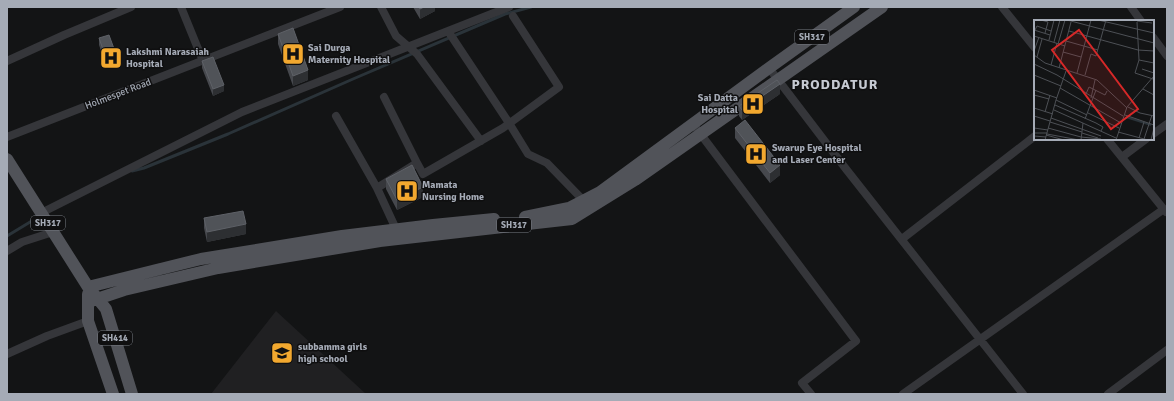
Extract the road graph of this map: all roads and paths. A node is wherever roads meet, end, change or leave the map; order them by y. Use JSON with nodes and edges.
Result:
{"nodes":[{"id":1,"x":131,"y":7,"type":"edge"},
{"id":2,"x":181,"y":7,"type":"edge"},
{"id":3,"x":340,"y":7,"type":"edge"},
{"id":4,"x":381,"y":7,"type":"edge"},
{"id":5,"x":509,"y":7,"type":"edge"},
{"id":6,"x":854,"y":7,"type":"edge"},
{"id":7,"x":882,"y":7,"type":"edge"},
{"id":8,"x":1002,"y":7,"type":"edge"},
{"id":9,"x":1130,"y":7,"type":"edge"},
{"id":10,"x":120,"y":9,"type":"edge"},
{"id":11,"x":513,"y":16,"type":"dead end"},
{"id":12,"x":1140,"y":20,"type":"edge"},
{"id":13,"x":448,"y":31,"type":"junction"},
{"id":14,"x":1154,"y":38,"type":"edge"},
{"id":15,"x":409,"y":47,"type":"junction"},
{"id":16,"x":1034,"y":47,"type":"edge"},
{"id":17,"x":1167,"y":56,"type":"edge"},
{"id":18,"x":7,"y":61,"type":"edge"},
{"id":19,"x":203,"y":61,"type":"junction"},
{"id":20,"x":769,"y":68,"type":"junction"},
{"id":21,"x":778,"y":80,"type":"junction"},
{"id":22,"x":384,"y":97,"type":"dead end"},
{"id":23,"x":336,"y":116,"type":"dead end"},
{"id":24,"x":509,"y":123,"type":"junction"},
{"id":25,"x":693,"y":124,"type":"junction"},
{"id":26,"x":1167,"y":124,"type":"edge"},
{"id":27,"x":1154,"y":133,"type":"edge"},
{"id":28,"x":701,"y":134,"type":"junction"},
{"id":29,"x":7,"y":137,"type":"edge"},
{"id":30,"x":1034,"y":137,"type":"edge"},
{"id":31,"x":1108,"y":140,"type":"edge"},
{"id":32,"x":1145,"y":140,"type":"edge"},
{"id":33,"x":481,"y":141,"type":"junction"},
{"id":34,"x":1122,"y":157,"type":"junction"},
{"id":35,"x":7,"y":159,"type":"edge"},
{"id":36,"x":417,"y":163,"type":"junction"},
{"id":37,"x":377,"y":188,"type":"junction"},
{"id":38,"x":583,"y":200,"type":"junction"},
{"id":39,"x":47,"y":210,"type":"dead end"},
{"id":40,"x":1165,"y":211,"type":"edge"},
{"id":41,"x":396,"y":229,"type":"junction"},
{"id":42,"x":53,"y":232,"type":"junction"},
{"id":43,"x":902,"y":239,"type":"junction"},
{"id":44,"x":7,"y":251,"type":"edge"},
{"id":45,"x":88,"y":287,"type":"junction"},
{"id":46,"x":93,"y":300,"type":"junction"},
{"id":47,"x":88,"y":321,"type":"junction"},
{"id":48,"x":981,"y":339,"type":"junction"},
{"id":49,"x":1167,"y":350,"type":"edge"},
{"id":50,"x":7,"y":354,"type":"edge"},
{"id":51,"x":113,"y":394,"type":"edge"},
{"id":52,"x":132,"y":394,"type":"edge"},
{"id":53,"x":811,"y":394,"type":"edge"},
{"id":54,"x":902,"y":394,"type":"edge"},
{"id":55,"x":1023,"y":394,"type":"edge"},
{"id":56,"x":1108,"y":394,"type":"edge"}],
"edges":[{"from":1,"to":10,"type":"street"},
{"from":2,"to":19,"type":"street"},
{"from":3,"to":19,"type":"street","name":"Holmespet Road"},
{"from":4,"to":15,"type":"street"},
{"from":5,"to":13,"type":"street"},
{"from":6,"to":20,"type":"main road","number":"SH317"},
{"from":7,"to":21,"type":"main road","number":"SH317"},
{"from":8,"to":16,"type":"street"},
{"from":9,"to":12,"type":"street"},
{"from":10,"to":18,"type":"street"},
{"from":11,"to":24,"type":"street"},
{"from":13,"to":15,"type":"street"},
{"from":13,"to":24,"type":"street"},
{"from":14,"to":17,"type":"street"},
{"from":15,"to":33,"type":"street"},
{"from":15,"to":39,"type":"street"},
{"from":19,"to":29,"type":"street","name":"Holmespet Road"},
{"from":20,"to":21,"type":"street"},
{"from":20,"to":25,"type":"main road","number":"SH317"},
{"from":21,"to":28,"type":"main road","number":"SH317"},
{"from":21,"to":43,"type":"street"},
{"from":22,"to":36,"type":"street"},
{"from":23,"to":37,"type":"street"},
{"from":24,"to":33,"type":"street"},
{"from":24,"to":38,"type":"street"},
{"from":25,"to":28,"type":"street"},
{"from":25,"to":38,"type":"main road","number":"SH317"},
{"from":26,"to":27,"type":"street"},
{"from":28,"to":46,"type":"main road","number":"SH317"},
{"from":28,"to":53,"type":"street"},
{"from":30,"to":43,"type":"street"},
{"from":31,"to":34,"type":"street"},
{"from":32,"to":34,"type":"street"},
{"from":33,"to":36,"type":"street"},
{"from":34,"to":40,"type":"street"},
{"from":35,"to":42,"type":"main road","number":"SH317"},
{"from":36,"to":37,"type":"street"},
{"from":37,"to":41,"type":"street"},
{"from":38,"to":41,"type":"main road","number":"SH317"},
{"from":40,"to":48,"type":"street"},
{"from":41,"to":45,"type":"main road","number":"SH317"},
{"from":42,"to":44,"type":"street"},
{"from":42,"to":45,"type":"main road","number":"SH317"},
{"from":43,"to":48,"type":"street"},
{"from":45,"to":46,"type":"main road","number":"SH414"},
{"from":46,"to":47,"type":"main road","number":"SH414"},
{"from":46,"to":52,"type":"main road","number":"SH414"},
{"from":47,"to":50,"type":"street"},
{"from":47,"to":51,"type":"main road","number":"SH414"},
{"from":48,"to":54,"type":"street"},
{"from":48,"to":55,"type":"street"},
{"from":49,"to":56,"type":"street"}]}
